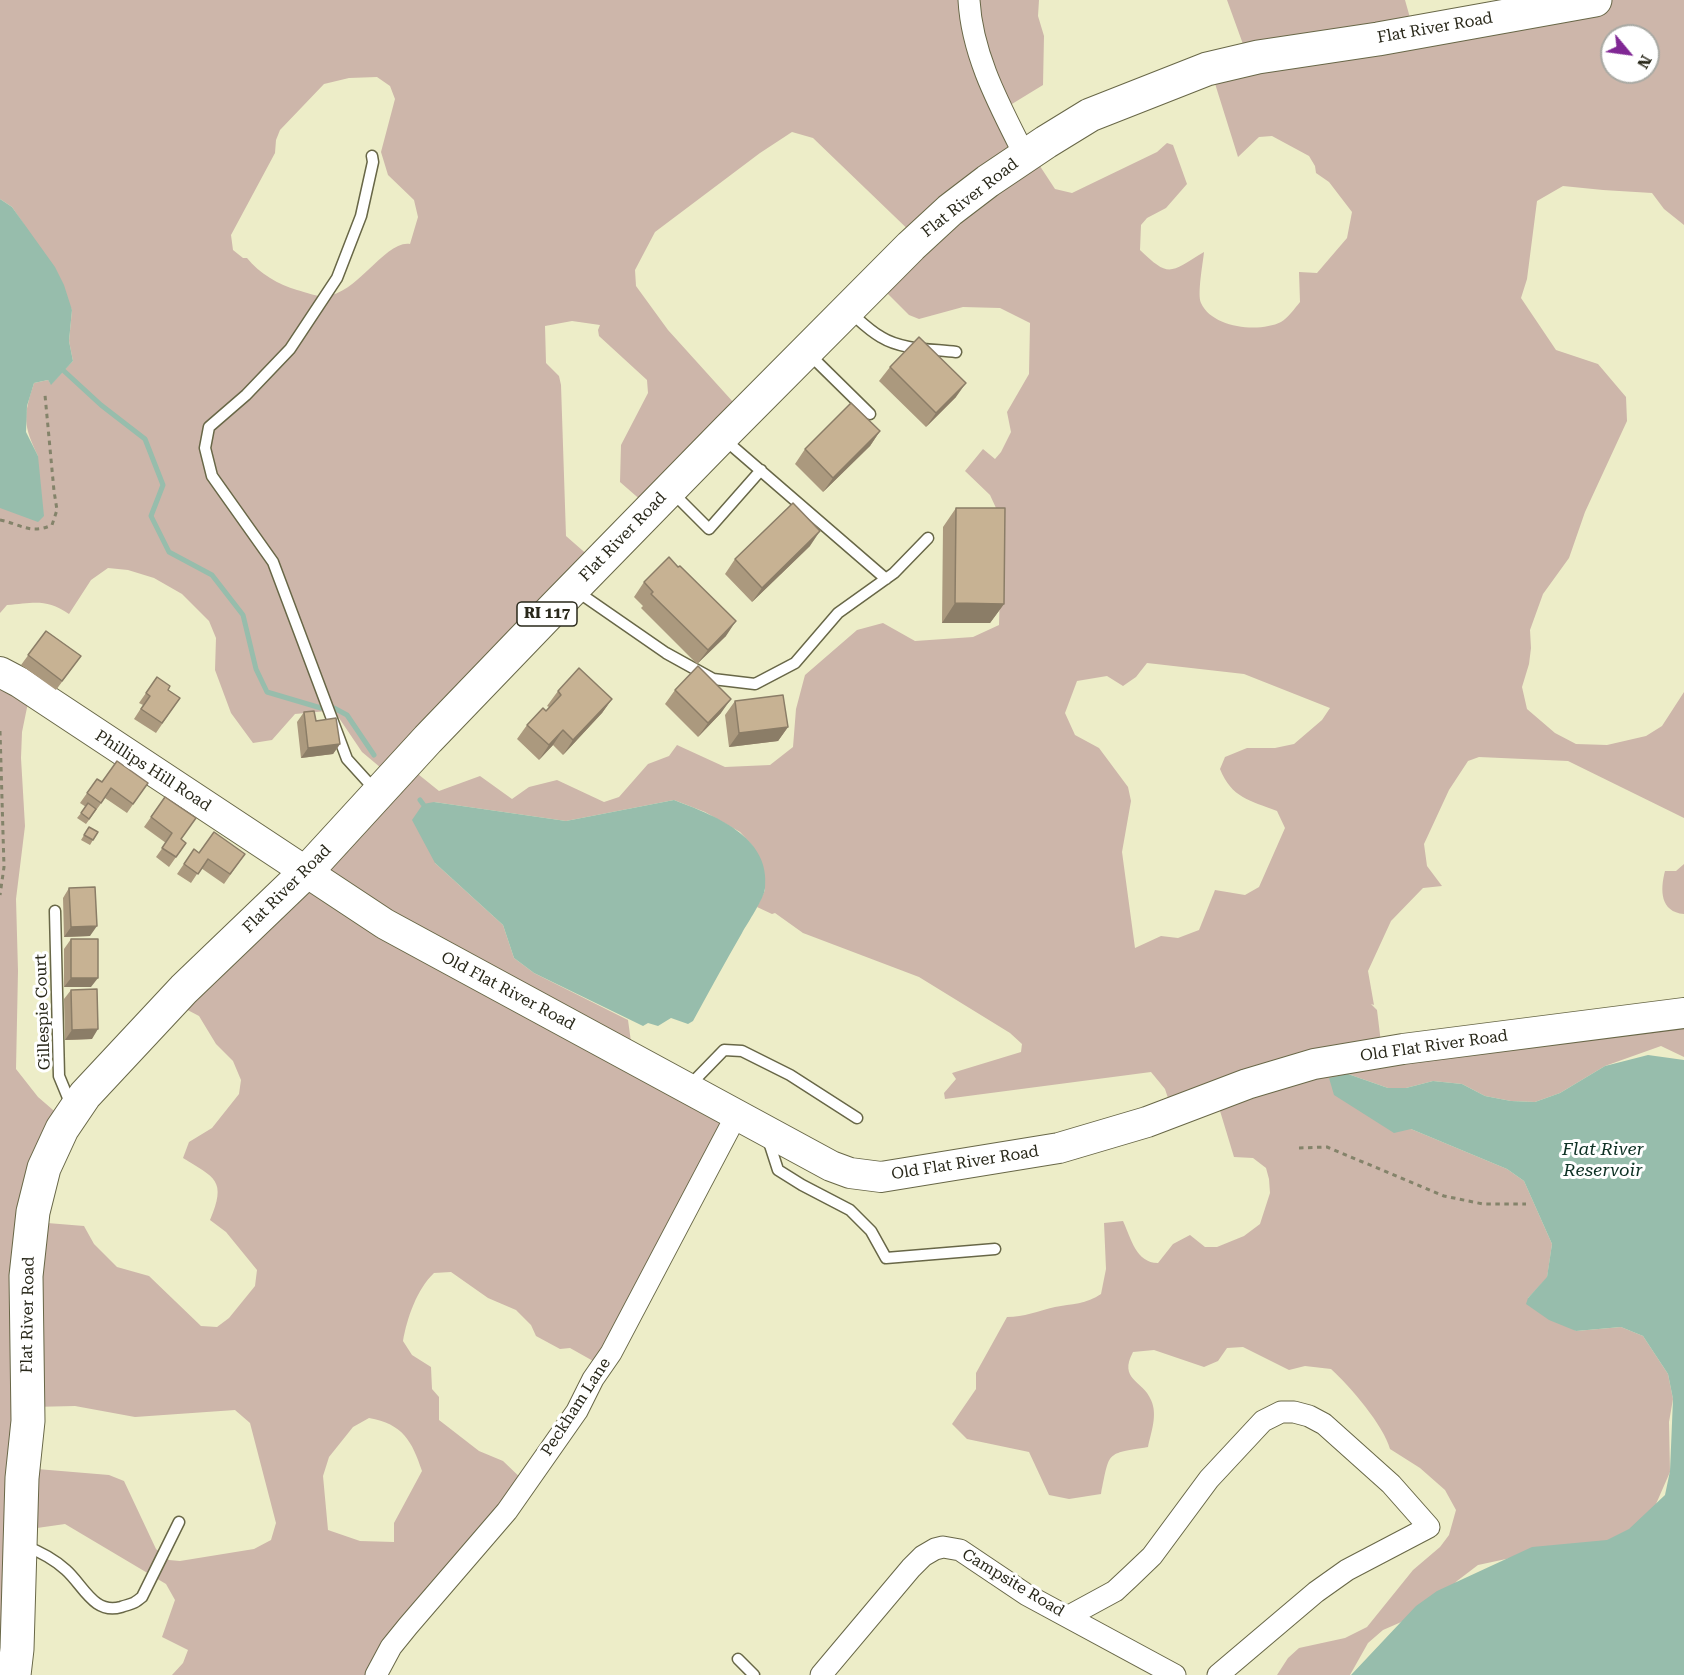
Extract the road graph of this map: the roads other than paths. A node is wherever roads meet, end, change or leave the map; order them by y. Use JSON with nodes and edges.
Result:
{"nodes":[{"id":1,"x":969,"y":0,"type":"edge"},
{"id":2,"x":1595,"y":0,"type":"edge"},
{"id":3,"x":372,"y":156,"type":"dead end"},
{"id":4,"x":1024,"y":156,"type":"junction"},
{"id":5,"x":848,"y":311,"type":"junction"},
{"id":6,"x":807,"y":352,"type":"junction"},
{"id":7,"x":956,"y":352,"type":"dead end"},
{"id":8,"x":870,"y":414,"type":"dead end"},
{"id":9,"x":722,"y":436,"type":"junction"},
{"id":10,"x":761,"y":470,"type":"junction"},
{"id":11,"x":670,"y":489,"type":"junction"},
{"id":12,"x":928,"y":538,"type":"dead end"},
{"id":13,"x":886,"y":579,"type":"junction"},
{"id":14,"x":573,"y":588,"type":"junction"},
{"id":15,"x":0,"y":672,"type":"edge"},
{"id":16,"x":378,"y":794,"type":"junction"},
{"id":17,"x":306,"y":872,"type":"junction"},
{"id":18,"x":55,"y":910,"type":"dead end"},
{"id":19,"x":1684,"y":1012,"type":"edge"},
{"id":20,"x":688,"y":1087,"type":"junction"},
{"id":21,"x":73,"y":1111,"type":"junction"},
{"id":22,"x":737,"y":1114,"type":"junction"},
{"id":23,"x":857,"y":1118,"type":"dead end"},
{"id":24,"x":765,"y":1130,"type":"junction"},
{"id":25,"x":995,"y":1249,"type":"dead end"},
{"id":26,"x":179,"y":1522,"type":"dead end"},
{"id":27,"x":20,"y":1544,"type":"junction"},
{"id":28,"x":1069,"y":1616,"type":"junction"},
{"id":29,"x":738,"y":1659,"type":"dead end"},
{"id":30,"x":14,"y":1675,"type":"edge"},
{"id":31,"x":376,"y":1675,"type":"edge"},
{"id":32,"x":754,"y":1675,"type":"edge"},
{"id":33,"x":821,"y":1675,"type":"edge"},
{"id":34,"x":1175,"y":1675,"type":"edge"},
{"id":35,"x":1218,"y":1675,"type":"edge"}],
"edges":[{"from":1,"to":4,"type":"street"},
{"from":2,"to":4,"type":"main road","name":"Flat River Road","number":"RI 117"},
{"from":3,"to":16,"type":"lane"},
{"from":4,"to":5,"type":"main road","name":"Flat River Road","number":"RI 117"},
{"from":5,"to":6,"type":"main road","name":"Flat River Road","number":"RI 117"},
{"from":5,"to":7,"type":"lane"},
{"from":6,"to":8,"type":"lane"},
{"from":6,"to":9,"type":"main road","name":"Flat River Road","number":"RI 117"},
{"from":9,"to":10,"type":"lane"},
{"from":9,"to":11,"type":"main road","name":"Flat River Road","number":"RI 117"},
{"from":10,"to":11,"type":"lane"},
{"from":10,"to":13,"type":"lane"},
{"from":11,"to":14,"type":"main road","name":"Flat River Road","number":"RI 117"},
{"from":12,"to":13,"type":"lane"},
{"from":13,"to":14,"type":"lane"},
{"from":14,"to":16,"type":"main road","name":"Flat River Road","number":"RI 117"},
{"from":15,"to":17,"type":"street","name":"Phillips Hill Road"},
{"from":16,"to":17,"type":"main road","name":"Flat River Road","number":"RI 117"},
{"from":17,"to":20,"type":"street","name":"Old Flat River Road"},
{"from":17,"to":21,"type":"main road","name":"Flat River Road","number":"RI 117"},
{"from":18,"to":21,"type":"lane","name":"Gillespie Court"},
{"from":19,"to":24,"type":"street","name":"Old Flat River Road"},
{"from":20,"to":22,"type":"street","name":"Old Flat River Road"},
{"from":20,"to":23,"type":"lane"},
{"from":21,"to":27,"type":"main road","name":"Flat River Road","number":"RI 117"},
{"from":22,"to":24,"type":"street","name":"Old Flat River Road"},
{"from":22,"to":31,"type":"street","name":"Peckham Lane"},
{"from":24,"to":25,"type":"lane"},
{"from":26,"to":27,"type":"lane"},
{"from":27,"to":30,"type":"main road","name":"Flat River Road","number":"RI 117"},
{"from":28,"to":33,"type":"street","name":"Campsite Road"},
{"from":28,"to":34,"type":"street","name":"Campsite Road"},
{"from":28,"to":35,"type":"street"},
{"from":29,"to":32,"type":"lane"}]}
